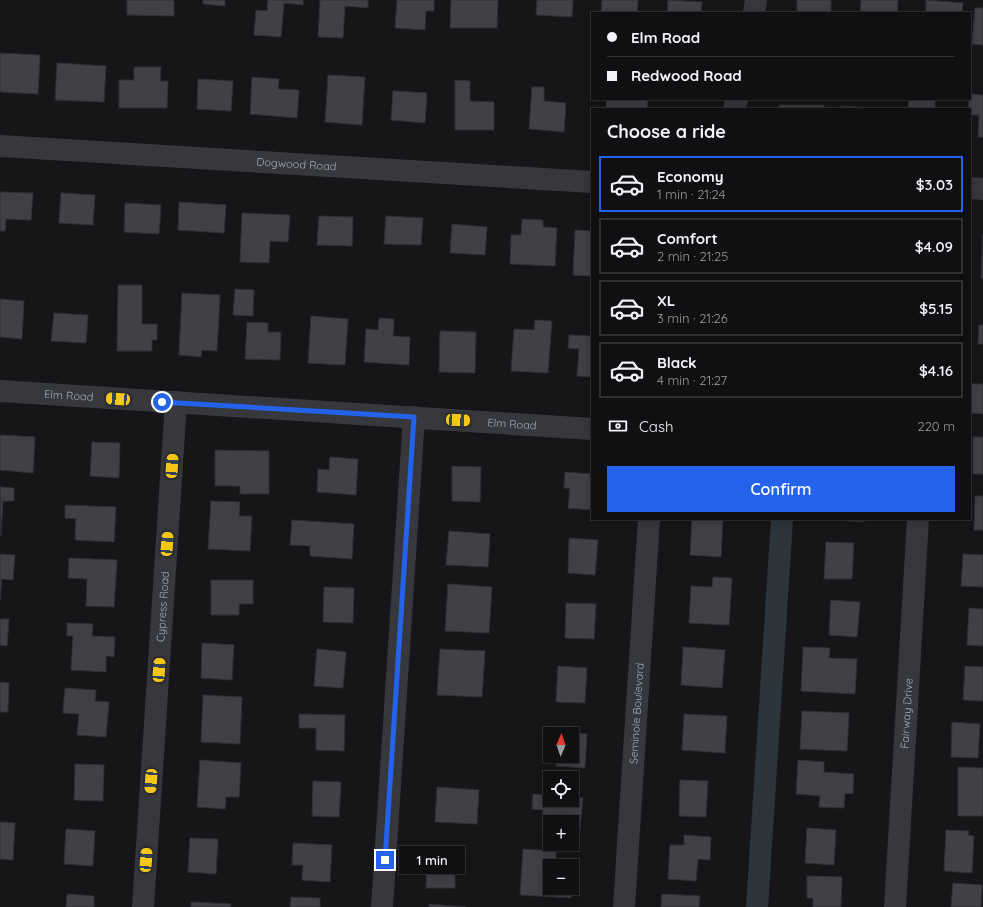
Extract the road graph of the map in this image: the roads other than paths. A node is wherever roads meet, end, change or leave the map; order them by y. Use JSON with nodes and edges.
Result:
{"nodes":[{"id":1,"x":756,"y":0,"type":"edge"},
{"id":2,"x":754,"y":12,"type":"edge"},
{"id":3,"x":0,"y":146,"type":"edge"},
{"id":4,"x":591,"y":182,"type":"edge"},
{"id":5,"x":971,"y":188,"type":"edge"},
{"id":6,"x":983,"y":189,"type":"edge"},
{"id":7,"x":0,"y":391,"type":"edge"},
{"id":8,"x":176,"y":402,"type":"junction"},
{"id":9,"x":414,"y":417,"type":"junction"},
{"id":10,"x":591,"y":429,"type":"edge"},
{"id":11,"x":650,"y":520,"type":"edge"},
{"id":12,"x":918,"y":520,"type":"edge"},
{"id":13,"x":143,"y":907,"type":"edge"},
{"id":14,"x":382,"y":907,"type":"edge"},
{"id":15,"x":624,"y":907,"type":"edge"},
{"id":16,"x":895,"y":907,"type":"edge"}],
"edges":[{"from":1,"to":2,"type":"street"},
{"from":3,"to":4,"type":"street","name":"Dogwood Road"},
{"from":5,"to":6,"type":"street"},
{"from":7,"to":8,"type":"street","name":"Elm Road"},
{"from":8,"to":9,"type":"street","name":"Elm Road"},
{"from":8,"to":13,"type":"street","name":"Cypress Road"},
{"from":9,"to":10,"type":"street","name":"Elm Road"},
{"from":9,"to":14,"type":"street"},
{"from":11,"to":15,"type":"street","name":"Seminole Boulevard"},
{"from":12,"to":16,"type":"street","name":"Fairway Drive"}]}
